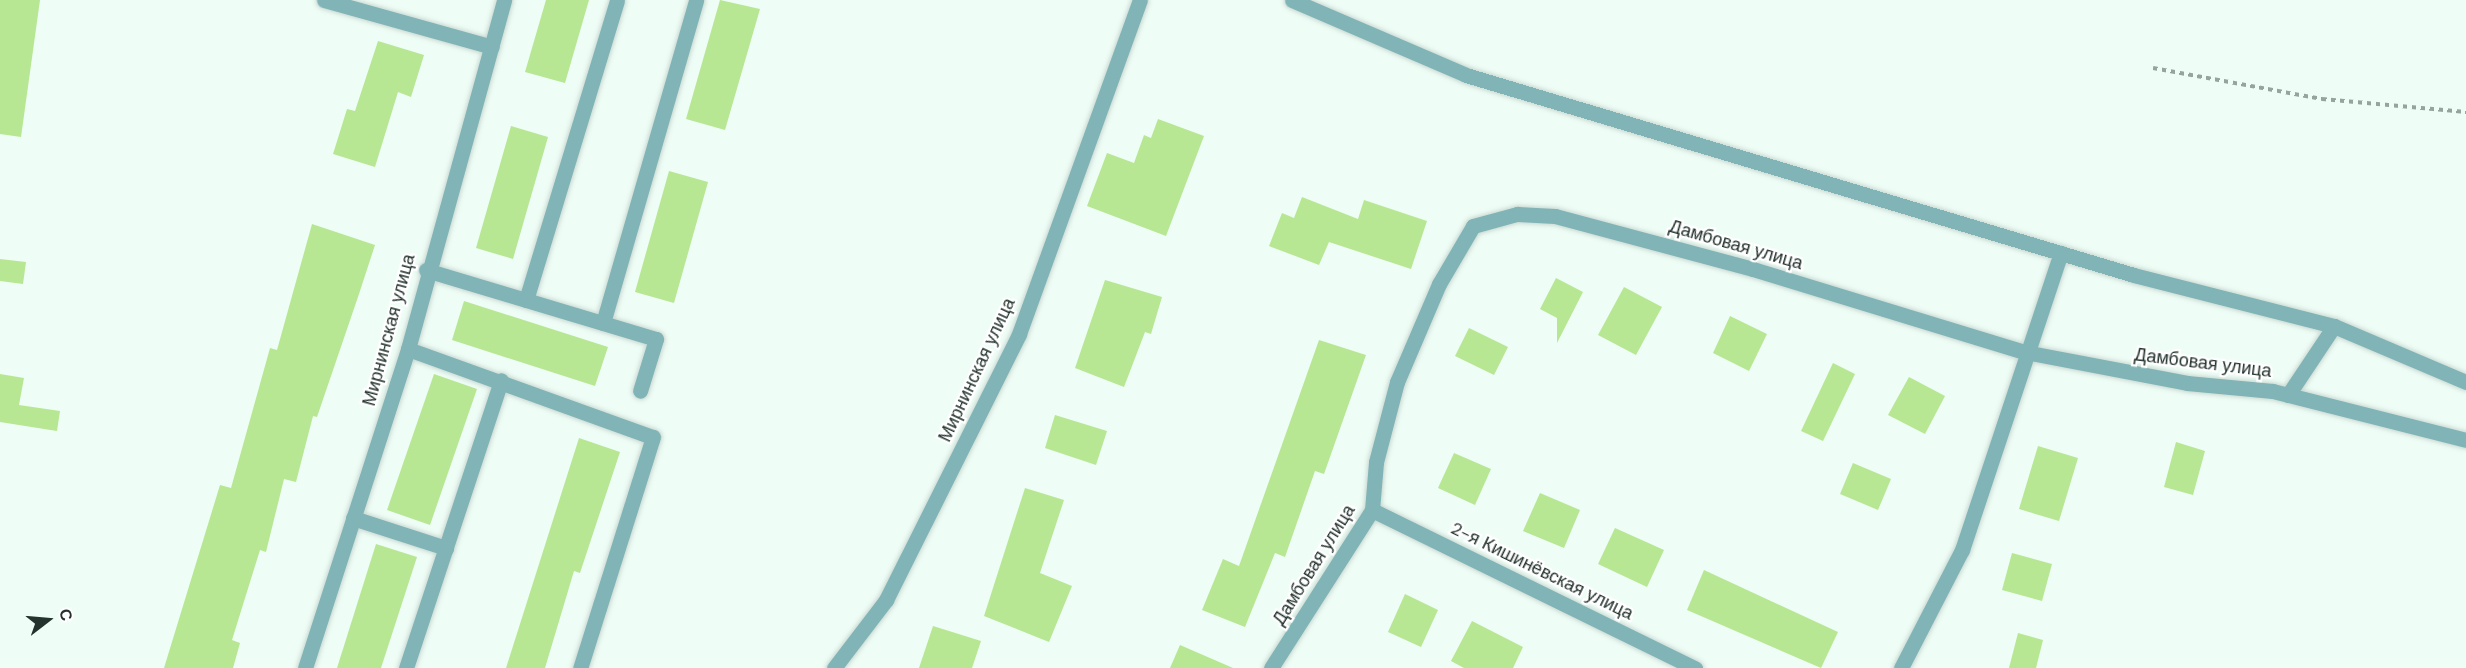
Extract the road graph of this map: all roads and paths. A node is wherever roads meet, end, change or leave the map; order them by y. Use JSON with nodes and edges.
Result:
{"nodes":[{"id":1,"x":324,"y":0,"type":"edge"},
{"id":2,"x":504,"y":0,"type":"edge"},
{"id":3,"x":617,"y":0,"type":"edge"},
{"id":4,"x":696,"y":0,"type":"edge"},
{"id":5,"x":1140,"y":0,"type":"edge"},
{"id":6,"x":1292,"y":0,"type":"edge"},
{"id":7,"x":492,"y":47,"type":"junction"},
{"id":8,"x":2153,"y":68,"type":"dead end"},
{"id":9,"x":2466,"y":112,"type":"edge"},
{"id":10,"x":2061,"y":253,"type":"junction"},
{"id":11,"x":426,"y":270,"type":"junction"},
{"id":12,"x":526,"y":300,"type":"junction"},
{"id":13,"x":603,"y":323,"type":"junction"},
{"id":14,"x":2334,"y":326,"type":"junction"},
{"id":15,"x":408,"y":349,"type":"junction"},
{"id":16,"x":2025,"y":352,"type":"junction"},
{"id":17,"x":501,"y":380,"type":"junction"},
{"id":18,"x":2466,"y":382,"type":"edge"},
{"id":19,"x":640,"y":391,"type":"dead end"},
{"id":20,"x":2288,"y":395,"type":"junction"},
{"id":21,"x":2466,"y":440,"type":"edge"},
{"id":22,"x":1372,"y":510,"type":"junction"},
{"id":23,"x":353,"y":518,"type":"junction"},
{"id":24,"x":446,"y":548,"type":"junction"},
{"id":25,"x":304,"y":668,"type":"edge"},
{"id":26,"x":406,"y":668,"type":"edge"},
{"id":27,"x":580,"y":668,"type":"edge"},
{"id":28,"x":834,"y":668,"type":"edge"},
{"id":29,"x":1270,"y":668,"type":"edge"},
{"id":30,"x":1695,"y":668,"type":"edge"},
{"id":31,"x":1901,"y":668,"type":"edge"}],
"edges":[{"from":1,"to":7,"type":"street"},
{"from":2,"to":7,"type":"street","name":"Мирнинская улица"},
{"from":3,"to":12,"type":"street"},
{"from":4,"to":13,"type":"street"},
{"from":5,"to":28,"type":"street","name":"Мирнинская улица"},
{"from":6,"to":10,"type":"street"},
{"from":7,"to":11,"type":"street","name":"Мирнинская улица"},
{"from":8,"to":9,"type":"path"},
{"from":10,"to":14,"type":"street"},
{"from":10,"to":16,"type":"street"},
{"from":11,"to":12,"type":"street"},
{"from":11,"to":15,"type":"street","name":"Мирнинская улица"},
{"from":12,"to":13,"type":"street"},
{"from":13,"to":19,"type":"street"},
{"from":14,"to":18,"type":"street"},
{"from":14,"to":20,"type":"street"},
{"from":15,"to":17,"type":"street"},
{"from":15,"to":23,"type":"street","name":"Мирнинская улица"},
{"from":16,"to":20,"type":"street","name":"Дамбовая улица"},
{"from":16,"to":22,"type":"street","name":"Дамбовая улица"},
{"from":16,"to":31,"type":"street"},
{"from":17,"to":24,"type":"street"},
{"from":17,"to":27,"type":"street"},
{"from":20,"to":21,"type":"street","name":"Дамбовая улица"},
{"from":22,"to":29,"type":"street","name":"Дамбовая улица"},
{"from":22,"to":30,"type":"street","name":"2-я Кишинёвская улица"},
{"from":23,"to":24,"type":"street"},
{"from":23,"to":25,"type":"street","name":"Мирнинская улица"},
{"from":24,"to":26,"type":"street"}]}
